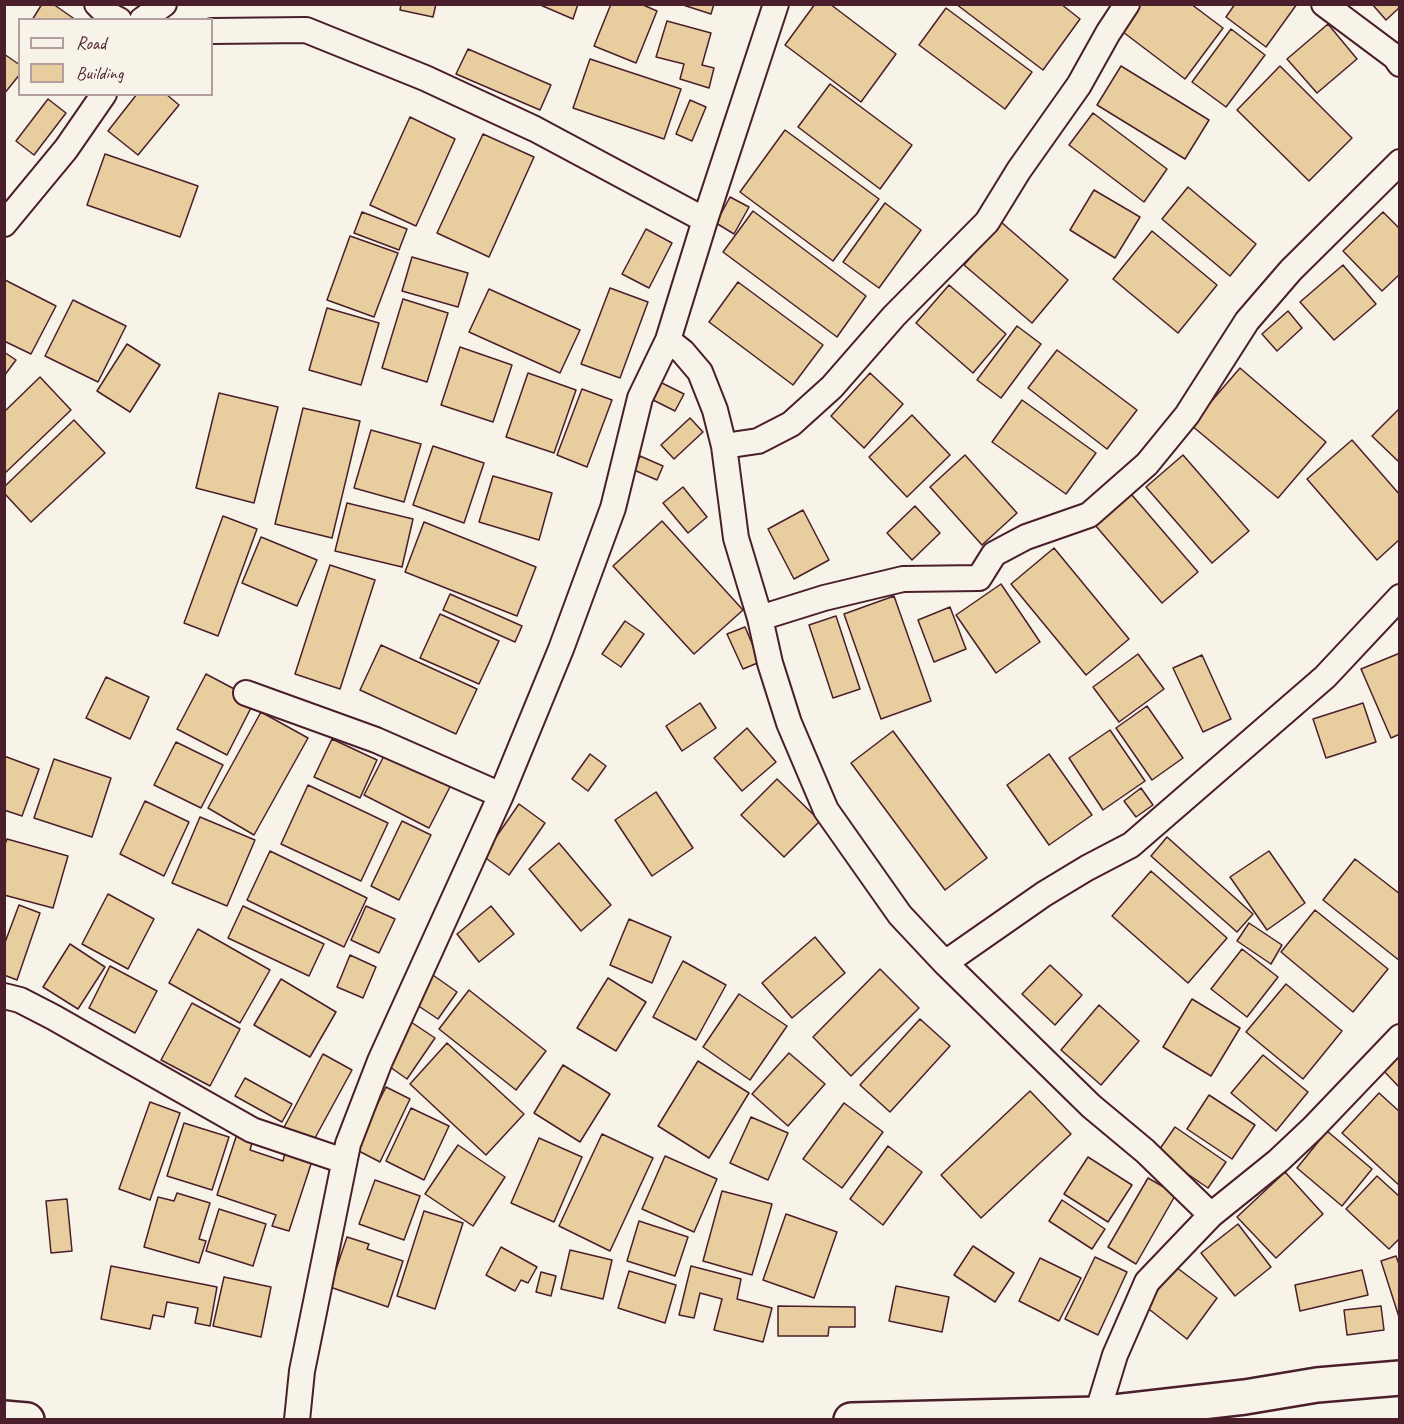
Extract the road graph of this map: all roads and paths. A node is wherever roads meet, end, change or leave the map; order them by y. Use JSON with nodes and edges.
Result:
{"nodes":[{"id":1,"x":97,"y":4,"type":"edge"},
{"id":2,"x":164,"y":4,"type":"edge"},
{"id":3,"x":173,"y":4,"type":"edge"},
{"id":4,"x":776,"y":4,"type":"edge"},
{"id":5,"x":1127,"y":4,"type":"edge"},
{"id":6,"x":1324,"y":4,"type":"edge"},
{"id":7,"x":115,"y":18,"type":"edge"},
{"id":8,"x":145,"y":18,"type":"edge"},
{"id":9,"x":166,"y":18,"type":"edge"},
{"id":10,"x":213,"y":31,"type":"edge"},
{"id":11,"x":1400,"y":64,"type":"edge"},
{"id":12,"x":103,"y":96,"type":"edge"},
{"id":13,"x":1400,"y":162,"type":"edge"},
{"id":14,"x":705,"y":220,"type":"junction"},
{"id":15,"x":4,"y":224,"type":"edge"},
{"id":16,"x":668,"y":340,"type":"junction"},
{"id":17,"x":724,"y":446,"type":"junction"},
{"id":18,"x":1400,"y":597,"type":"edge"},
{"id":19,"x":760,"y":618,"type":"junction"},
{"id":20,"x":246,"y":693,"type":"dead end"},
{"id":21,"x":501,"y":795,"type":"junction"},
{"id":22,"x":945,"y":963,"type":"junction"},
{"id":23,"x":4,"y":996,"type":"edge"},
{"id":24,"x":1400,"y":1037,"type":"edge"},
{"id":25,"x":344,"y":1161,"type":"junction"},
{"id":26,"x":1211,"y":1215,"type":"junction"},
{"id":27,"x":1400,"y":1378,"type":"edge"},
{"id":28,"x":1096,"y":1414,"type":"junction"},
{"id":29,"x":4,"y":1418,"type":"edge"},
{"id":30,"x":27,"y":1419,"type":"edge"},
{"id":31,"x":297,"y":1419,"type":"edge"},
{"id":32,"x":851,"y":1419,"type":"edge"}],
"edges":[{"from":1,"to":7,"type":"street"},
{"from":2,"to":8,"type":"street"},
{"from":3,"to":9,"type":"street"},
{"from":4,"to":14,"type":"street"},
{"from":5,"to":17,"type":"street"},
{"from":6,"to":11,"type":"street"},
{"from":10,"to":14,"type":"street"},
{"from":12,"to":15,"type":"street"},
{"from":13,"to":19,"type":"street"},
{"from":14,"to":16,"type":"street"},
{"from":16,"to":17,"type":"street"},
{"from":16,"to":21,"type":"street"},
{"from":17,"to":19,"type":"street"},
{"from":18,"to":22,"type":"street"},
{"from":19,"to":22,"type":"street"},
{"from":20,"to":21,"type":"street"},
{"from":21,"to":25,"type":"street"},
{"from":22,"to":26,"type":"street"},
{"from":23,"to":25,"type":"street"},
{"from":24,"to":26,"type":"street"},
{"from":25,"to":31,"type":"street"},
{"from":26,"to":28,"type":"street"},
{"from":27,"to":28,"type":"main road"},
{"from":28,"to":32,"type":"main road"},
{"from":29,"to":30,"type":"main road"}]}
